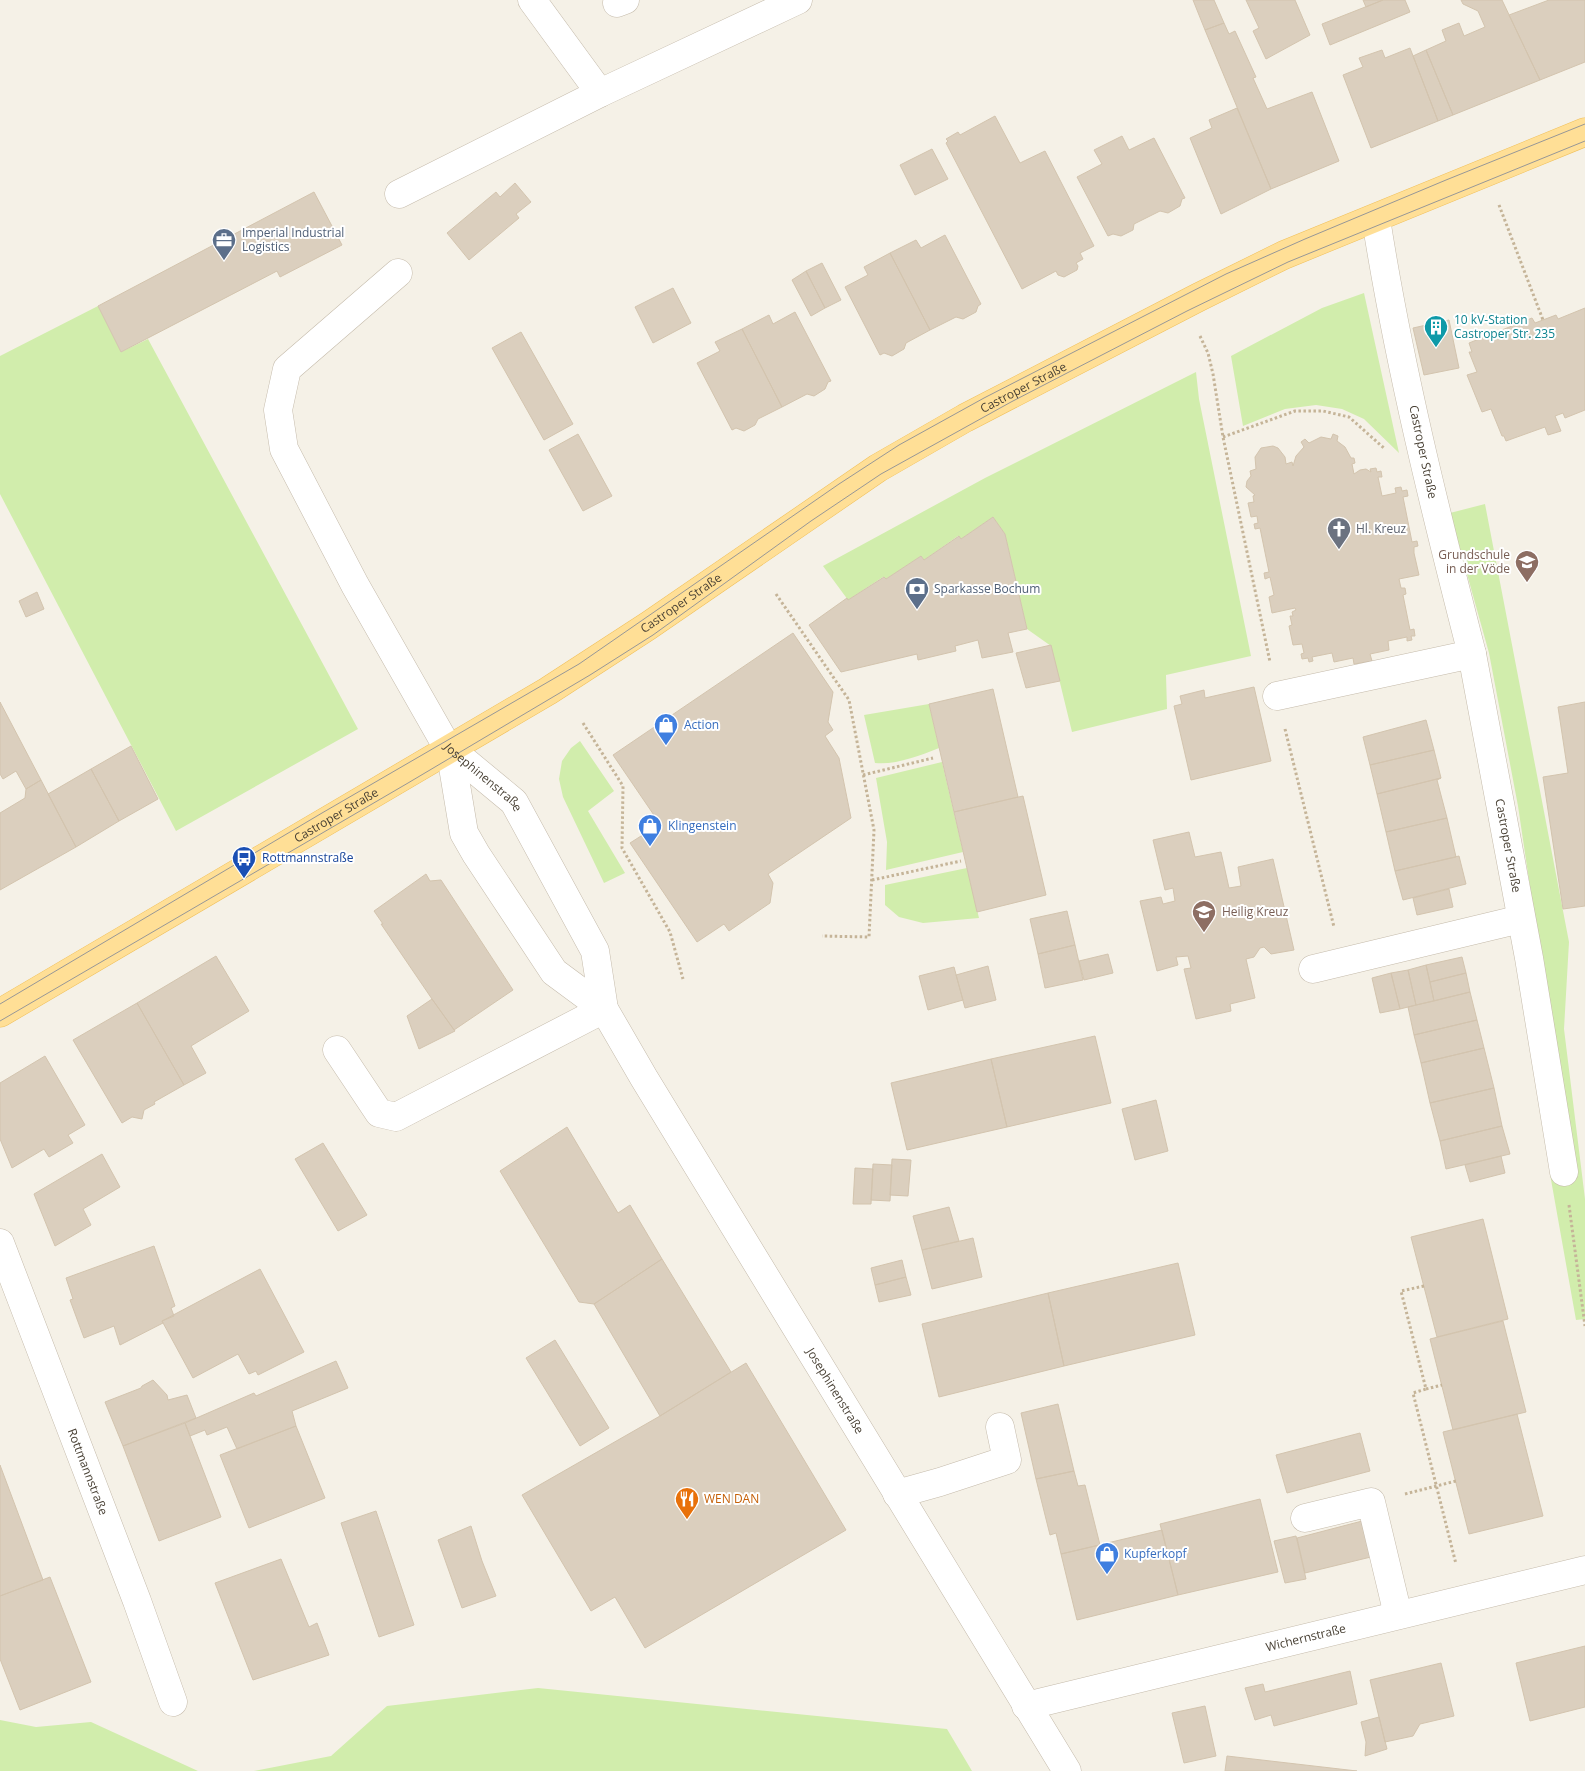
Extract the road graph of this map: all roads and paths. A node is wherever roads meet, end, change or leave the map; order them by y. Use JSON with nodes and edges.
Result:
{"nodes":[{"id":1,"x":532,"y":0,"type":"edge"},
{"id":2,"x":798,"y":0,"type":"edge"},
{"id":3,"x":600,"y":93,"type":"junction"},
{"id":4,"x":1585,"y":132,"type":"edge"},
{"id":5,"x":1490,"y":170,"type":"junction"},
{"id":6,"x":399,"y":194,"type":"dead end"},
{"id":7,"x":1376,"y":219,"type":"junction"},
{"id":8,"x":398,"y":273,"type":"dead end"},
{"id":9,"x":1543,"y":320,"type":"dead end"},
{"id":10,"x":1213,"y":374,"type":"dead end"},
{"id":11,"x":1223,"y":437,"type":"junction"},
{"id":12,"x":1386,"y":450,"type":"dead end"},
{"id":13,"x":776,"y":594,"type":"dead end"},
{"id":14,"x":1472,"y":654,"type":"junction"},
{"id":15,"x":1277,"y":696,"type":"junction"},
{"id":16,"x":583,"y":723,"type":"dead end"},
{"id":17,"x":450,"y":749,"type":"junction"},
{"id":18,"x":932,"y":758,"type":"dead end"},
{"id":19,"x":863,"y":775,"type":"junction"},
{"id":20,"x":962,"y":862,"type":"dead end"},
{"id":21,"x":872,"y":880,"type":"junction"},
{"id":22,"x":1521,"y":919,"type":"junction"},
{"id":23,"x":822,"y":936,"type":"dead end"},
{"id":24,"x":1342,"y":962,"type":"junction"},
{"id":25,"x":1312,"y":969,"type":"dead end"},
{"id":26,"x":683,"y":980,"type":"dead end"},
{"id":27,"x":604,"y":1009,"type":"junction"},
{"id":28,"x":0,"y":1013,"type":"edge"},
{"id":29,"x":337,"y":1050,"type":"dead end"},
{"id":30,"x":1564,"y":1172,"type":"joint"},
{"id":31,"x":0,"y":1243,"type":"edge"},
{"id":32,"x":1424,"y":1286,"type":"dead end"},
{"id":33,"x":1585,"y":1326,"type":"edge"},
{"id":34,"x":1442,"y":1385,"type":"dead end"},
{"id":35,"x":1426,"y":1389,"type":"junction"},
{"id":36,"x":1000,"y":1427,"type":"dead end"},
{"id":37,"x":1456,"y":1481,"type":"dead end"},
{"id":38,"x":1436,"y":1486,"type":"junction"},
{"id":39,"x":897,"y":1494,"type":"junction"},
{"id":40,"x":1305,"y":1518,"type":"dead end"},
{"id":41,"x":1450,"y":1542,"type":"dead end"},
{"id":42,"x":1585,"y":1570,"type":"edge"},
{"id":43,"x":1398,"y":1616,"type":"junction"},
{"id":44,"x":173,"y":1702,"type":"dead end"},
{"id":45,"x":1026,"y":1706,"type":"junction"},
{"id":46,"x":1067,"y":1771,"type":"edge"}],
"edges":[{"from":1,"to":3,"type":"street"},
{"from":2,"to":3,"type":"street"},
{"from":3,"to":6,"type":"street"},
{"from":4,"to":5,"type":"main road","name":"Castroper Straße"},
{"from":5,"to":7,"type":"main road","name":"Castroper Straße"},
{"from":5,"to":9,"type":"path"},
{"from":7,"to":14,"type":"street","name":"Castroper Straße"},
{"from":7,"to":17,"type":"main road","name":"Castroper Straße"},
{"from":8,"to":17,"type":"street"},
{"from":10,"to":11,"type":"path"},
{"from":11,"to":12,"type":"path"},
{"from":11,"to":15,"type":"path"},
{"from":13,"to":19,"type":"path"},
{"from":14,"to":15,"type":"street"},
{"from":14,"to":22,"type":"street","name":"Castroper Straße"},
{"from":15,"to":24,"type":"path"},
{"from":16,"to":26,"type":"path"},
{"from":17,"to":27,"type":"street","name":"Josephinenstraße"},
{"from":17,"to":27,"type":"street","name":"Josephinenstraße"},
{"from":17,"to":28,"type":"main road","name":"Castroper Straße"},
{"from":18,"to":19,"type":"path"},
{"from":19,"to":21,"type":"path"},
{"from":20,"to":21,"type":"path"},
{"from":21,"to":23,"type":"path"},
{"from":22,"to":24,"type":"street"},
{"from":22,"to":30,"type":"street","name":"Castroper Straße"},
{"from":24,"to":25,"type":"street"},
{"from":27,"to":29,"type":"street"},
{"from":27,"to":39,"type":"street","name":"Josephinenstraße"},
{"from":30,"to":33,"type":"path"},
{"from":31,"to":44,"type":"street","name":"Rottmannstraße"},
{"from":32,"to":35,"type":"path"},
{"from":34,"to":35,"type":"path"},
{"from":35,"to":38,"type":"path"},
{"from":36,"to":39,"type":"street"},
{"from":37,"to":38,"type":"path"},
{"from":38,"to":41,"type":"path"},
{"from":39,"to":45,"type":"street","name":"Josephinenstraße"},
{"from":40,"to":43,"type":"street"},
{"from":42,"to":43,"type":"street","name":"Wichernstraße"},
{"from":43,"to":45,"type":"street","name":"Wichernstraße"},
{"from":45,"to":46,"type":"street","name":"Josephinenstraße"}]}
